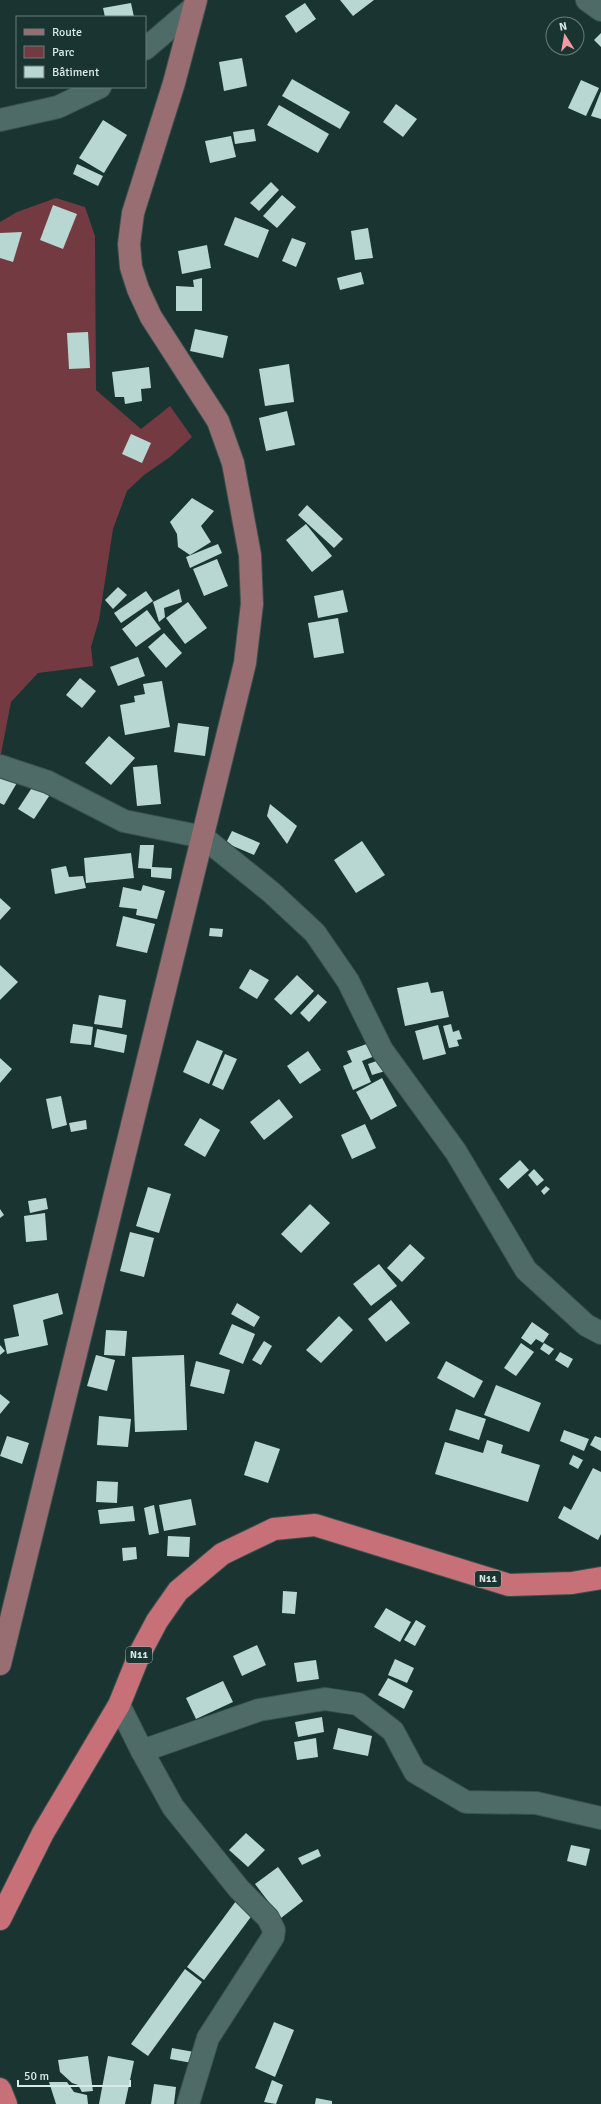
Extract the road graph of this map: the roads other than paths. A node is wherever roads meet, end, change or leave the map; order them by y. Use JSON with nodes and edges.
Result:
{"nodes":[{"id":1,"x":587,"y":0,"type":"edge"},
{"id":2,"x":194,"y":4,"type":"edge"},
{"id":3,"x":601,"y":10,"type":"edge"},
{"id":4,"x":146,"y":48,"type":"edge"},
{"id":5,"x":98,"y":88,"type":"edge"},
{"id":6,"x":0,"y":120,"type":"edge"},
{"id":7,"x":0,"y":766,"type":"edge"},
{"id":8,"x":203,"y":837,"type":"junction"},
{"id":9,"x":601,"y":1333,"type":"edge"},
{"id":10,"x":601,"y":1578,"type":"edge"},
{"id":11,"x":0,"y":1664,"type":"edge"},
{"id":12,"x":119,"y":1705,"type":"junction"},
{"id":13,"x":142,"y":1751,"type":"junction"},
{"id":14,"x":601,"y":1818,"type":"edge"},
{"id":15,"x":0,"y":1919,"type":"edge"},
{"id":16,"x":0,"y":2089,"type":"edge"},
{"id":17,"x":6,"y":2104,"type":"edge"},
{"id":18,"x":188,"y":2104,"type":"edge"}],
"edges":[{"from":1,"to":3,"type":"street"},
{"from":2,"to":4,"type":"street"},
{"from":2,"to":8,"type":"main road"},
{"from":5,"to":6,"type":"street"},
{"from":7,"to":8,"type":"street"},
{"from":8,"to":9,"type":"street"},
{"from":8,"to":11,"type":"main road"},
{"from":10,"to":12,"type":"highway","number":"N11"},
{"from":12,"to":13,"type":"street"},
{"from":12,"to":15,"type":"highway","number":"N11"},
{"from":13,"to":14,"type":"street"},
{"from":13,"to":18,"type":"street"},
{"from":16,"to":17,"type":"highway"}]}
